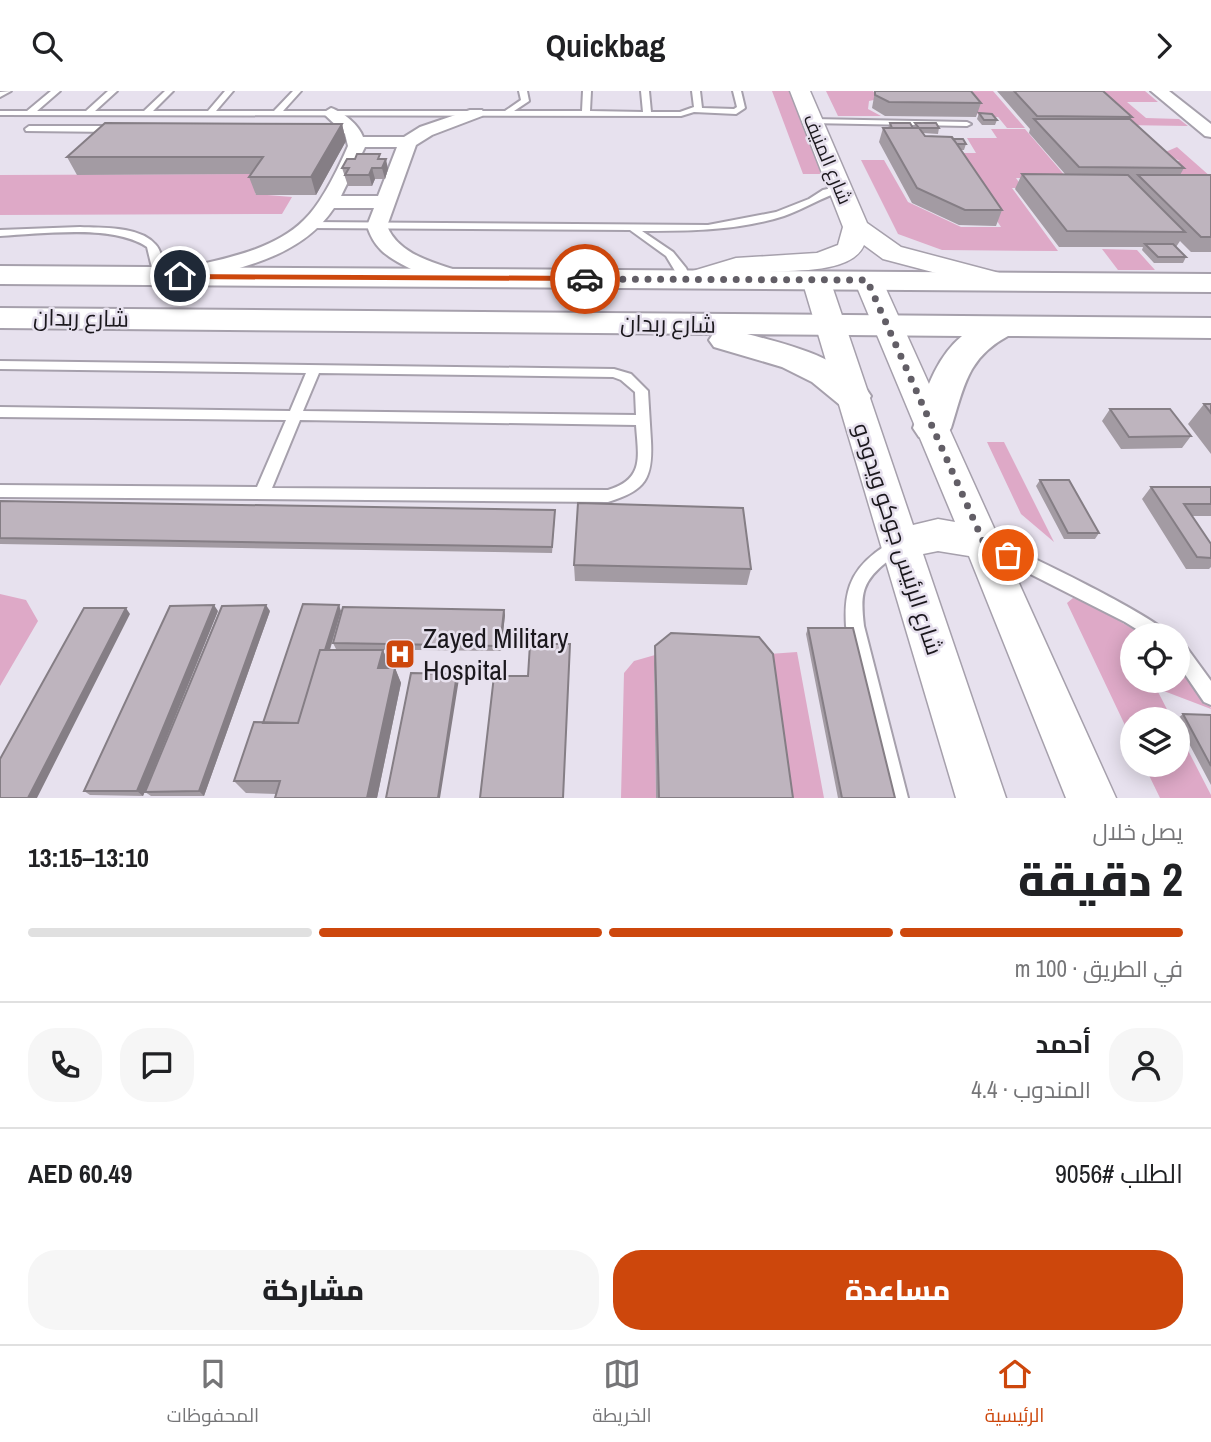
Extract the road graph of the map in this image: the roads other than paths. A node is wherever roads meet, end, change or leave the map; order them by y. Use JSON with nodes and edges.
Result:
{"nodes":[{"id":1,"x":6,"y":91,"type":"edge"},
{"id":2,"x":56,"y":91,"type":"edge"},
{"id":3,"x":113,"y":91,"type":"edge"},
{"id":4,"x":169,"y":91,"type":"edge"},
{"id":5,"x":229,"y":91,"type":"edge"},
{"id":6,"x":297,"y":91,"type":"edge"},
{"id":7,"x":523,"y":91,"type":"edge"},
{"id":8,"x":587,"y":91,"type":"edge"},
{"id":9,"x":645,"y":91,"type":"edge"},
{"id":10,"x":696,"y":91,"type":"edge"},
{"id":11,"x":737,"y":91,"type":"edge"},
{"id":12,"x":800,"y":91,"type":"edge"},
{"id":13,"x":1159,"y":91,"type":"edge"},
{"id":14,"x":0,"y":95,"type":"edge"},
{"id":15,"x":695,"y":110,"type":"junction"},
{"id":16,"x":504,"y":112,"type":"junction"},
{"id":17,"x":0,"y":113,"type":"edge"},
{"id":18,"x":29,"y":113,"type":"junction"},
{"id":19,"x":88,"y":113,"type":"junction"},
{"id":20,"x":146,"y":113,"type":"junction"},
{"id":21,"x":210,"y":113,"type":"junction"},
{"id":22,"x":226,"y":113,"type":"junction"},
{"id":23,"x":277,"y":113,"type":"junction"},
{"id":24,"x":331,"y":113,"type":"junction"},
{"id":25,"x":476,"y":113,"type":"junction"},
{"id":26,"x":586,"y":114,"type":"junction"},
{"id":27,"x":647,"y":114,"type":"junction"},
{"id":28,"x":812,"y":121,"type":"junction"},
{"id":29,"x":967,"y":124,"type":"edge"},
{"id":30,"x":209,"y":125,"type":"edge"},
{"id":31,"x":29,"y":129,"type":"dead end"},
{"id":32,"x":125,"y":129,"type":"edge"},
{"id":33,"x":1211,"y":132,"type":"edge"},
{"id":34,"x":357,"y":142,"type":"junction"},
{"id":35,"x":408,"y":142,"type":"junction"},
{"id":36,"x":841,"y":189,"type":"junction"},
{"id":37,"x":326,"y":202,"type":"junction"},
{"id":38,"x":384,"y":202,"type":"junction"},
{"id":39,"x":311,"y":225,"type":"junction"},
{"id":40,"x":377,"y":226,"type":"junction"},
{"id":41,"x":856,"y":226,"type":"junction"},
{"id":42,"x":634,"y":229,"type":"junction"},
{"id":43,"x":0,"y":233,"type":"edge"},
{"id":44,"x":0,"y":275,"type":"edge"},
{"id":45,"x":170,"y":276,"type":"junction"},
{"id":46,"x":456,"y":278,"type":"junction"},
{"id":47,"x":691,"y":279,"type":"junction"},
{"id":48,"x":816,"y":280,"type":"junction"},
{"id":49,"x":997,"y":281,"type":"junction"},
{"id":50,"x":1211,"y":283,"type":"edge"},
{"id":51,"x":1211,"y":292,"type":"edge"},
{"id":52,"x":876,"y":302,"type":"junction"},
{"id":53,"x":0,"y":318,"type":"edge"},
{"id":54,"x":645,"y":324,"type":"junction"},
{"id":55,"x":831,"y":325,"type":"junction"},
{"id":56,"x":1001,"y":327,"type":"junction"},
{"id":57,"x":1211,"y":328,"type":"edge"},
{"id":58,"x":0,"y":365,"type":"edge"},
{"id":59,"x":315,"y":368,"type":"junction"},
{"id":60,"x":853,"y":396,"type":"junction"},
{"id":61,"x":0,"y":412,"type":"edge"},
{"id":62,"x":295,"y":416,"type":"junction"},
{"id":63,"x":644,"y":420,"type":"junction"},
{"id":64,"x":932,"y":428,"type":"junction"},
{"id":65,"x":0,"y":491,"type":"edge"},
{"id":66,"x":262,"y":493,"type":"junction"},
{"id":67,"x":984,"y":543,"type":"junction"},
{"id":68,"x":899,"y":544,"type":"junction"},
{"id":69,"x":1141,"y":623,"type":"edge"},
{"id":70,"x":1190,"y":667,"type":"edge"},
{"id":71,"x":1211,"y":696,"type":"edge"},
{"id":72,"x":898,"y":798,"type":"edge"},
{"id":73,"x":981,"y":798,"type":"edge"},
{"id":74,"x":1091,"y":798,"type":"edge"}],
"edges":[{"from":1,"to":14,"type":"lane"},
{"from":2,"to":18,"type":"lane"},
{"from":3,"to":19,"type":"lane"},
{"from":4,"to":20,"type":"lane"},
{"from":5,"to":21,"type":"lane"},
{"from":6,"to":23,"type":"lane"},
{"from":7,"to":16,"type":"lane"},
{"from":8,"to":26,"type":"lane"},
{"from":9,"to":27,"type":"lane"},
{"from":10,"to":15,"type":"lane"},
{"from":11,"to":15,"type":"lane"},
{"from":12,"to":28,"type":"street","name":"شارع المنيف"},
{"from":13,"to":33,"type":"street"},
{"from":15,"to":27,"type":"lane"},
{"from":16,"to":25,"type":"lane"},
{"from":16,"to":26,"type":"lane"},
{"from":17,"to":18,"type":"lane"},
{"from":18,"to":19,"type":"lane"},
{"from":19,"to":20,"type":"lane"},
{"from":20,"to":21,"type":"lane"},
{"from":21,"to":22,"type":"lane"},
{"from":22,"to":23,"type":"lane"},
{"from":22,"to":30,"type":"lane"},
{"from":23,"to":24,"type":"lane"},
{"from":24,"to":25,"type":"lane"},
{"from":24,"to":34,"type":"street"},
{"from":25,"to":35,"type":"street"},
{"from":26,"to":27,"type":"lane"},
{"from":28,"to":29,"type":"lane"},
{"from":28,"to":36,"type":"street","name":"شارع المنيف"},
{"from":31,"to":32,"type":"lane"},
{"from":34,"to":35,"type":"street"},
{"from":34,"to":37,"type":"street"},
{"from":35,"to":38,"type":"street"},
{"from":36,"to":41,"type":"street","name":"شارع المنيف"},
{"from":36,"to":42,"type":"lane"},
{"from":37,"to":38,"type":"street"},
{"from":37,"to":39,"type":"street"},
{"from":38,"to":40,"type":"street"},
{"from":39,"to":40,"type":"lane"},
{"from":39,"to":45,"type":"street"},
{"from":40,"to":42,"type":"lane"},
{"from":40,"to":46,"type":"street"},
{"from":41,"to":47,"type":"street","name":"شارع المنيف"},
{"from":41,"to":49,"type":"street","name":"شارع المنيف"},
{"from":42,"to":47,"type":"lane"},
{"from":43,"to":45,"type":"lane"},
{"from":44,"to":45,"type":"main road","name":"شارع ربدان"},
{"from":45,"to":46,"type":"main road","name":"شارع ربدان"},
{"from":46,"to":47,"type":"main road","name":"شارع ربدان"},
{"from":47,"to":48,"type":"main road","name":"شارع ربدان"},
{"from":48,"to":52,"type":"main road","name":"شارع ربدان"},
{"from":48,"to":55,"type":"street","name":"شارع الرئيس جوكو ويدودو"},
{"from":49,"to":50,"type":"main road","name":"شارع ربدان"},
{"from":49,"to":52,"type":"main road","name":"شارع ربدان"},
{"from":51,"to":52,"type":"main road"},
{"from":52,"to":55,"type":"main road","name":"شارع ربدان"},
{"from":52,"to":56,"type":"main road","name":"شارع ربدان"},
{"from":52,"to":64,"type":"street"},
{"from":53,"to":54,"type":"main road","name":"شارع ربدان"},
{"from":54,"to":55,"type":"main road","name":"شارع ربدان"},
{"from":54,"to":60,"type":"main road"},
{"from":55,"to":60,"type":"street","name":"شارع الرئيس جوكو ويدودو"},
{"from":56,"to":57,"type":"main road","name":"شارع ربدان"},
{"from":56,"to":64,"type":"main road"},
{"from":58,"to":59,"type":"lane"},
{"from":59,"to":62,"type":"lane"},
{"from":59,"to":63,"type":"lane"},
{"from":60,"to":68,"type":"street","name":"شارع الرئيس جوكو ويدودو"},
{"from":61,"to":62,"type":"lane"},
{"from":62,"to":63,"type":"lane"},
{"from":62,"to":66,"type":"lane"},
{"from":63,"to":66,"type":"lane"},
{"from":64,"to":67,"type":"street"},
{"from":65,"to":66,"type":"lane"},
{"from":67,"to":68,"type":"street"},
{"from":67,"to":69,"type":"lane"},
{"from":67,"to":74,"type":"street"},
{"from":68,"to":72,"type":"lane"},
{"from":68,"to":73,"type":"street","name":"شارع الرئيس جوكو ويدودو"},
{"from":70,"to":71,"type":"lane"}]}
